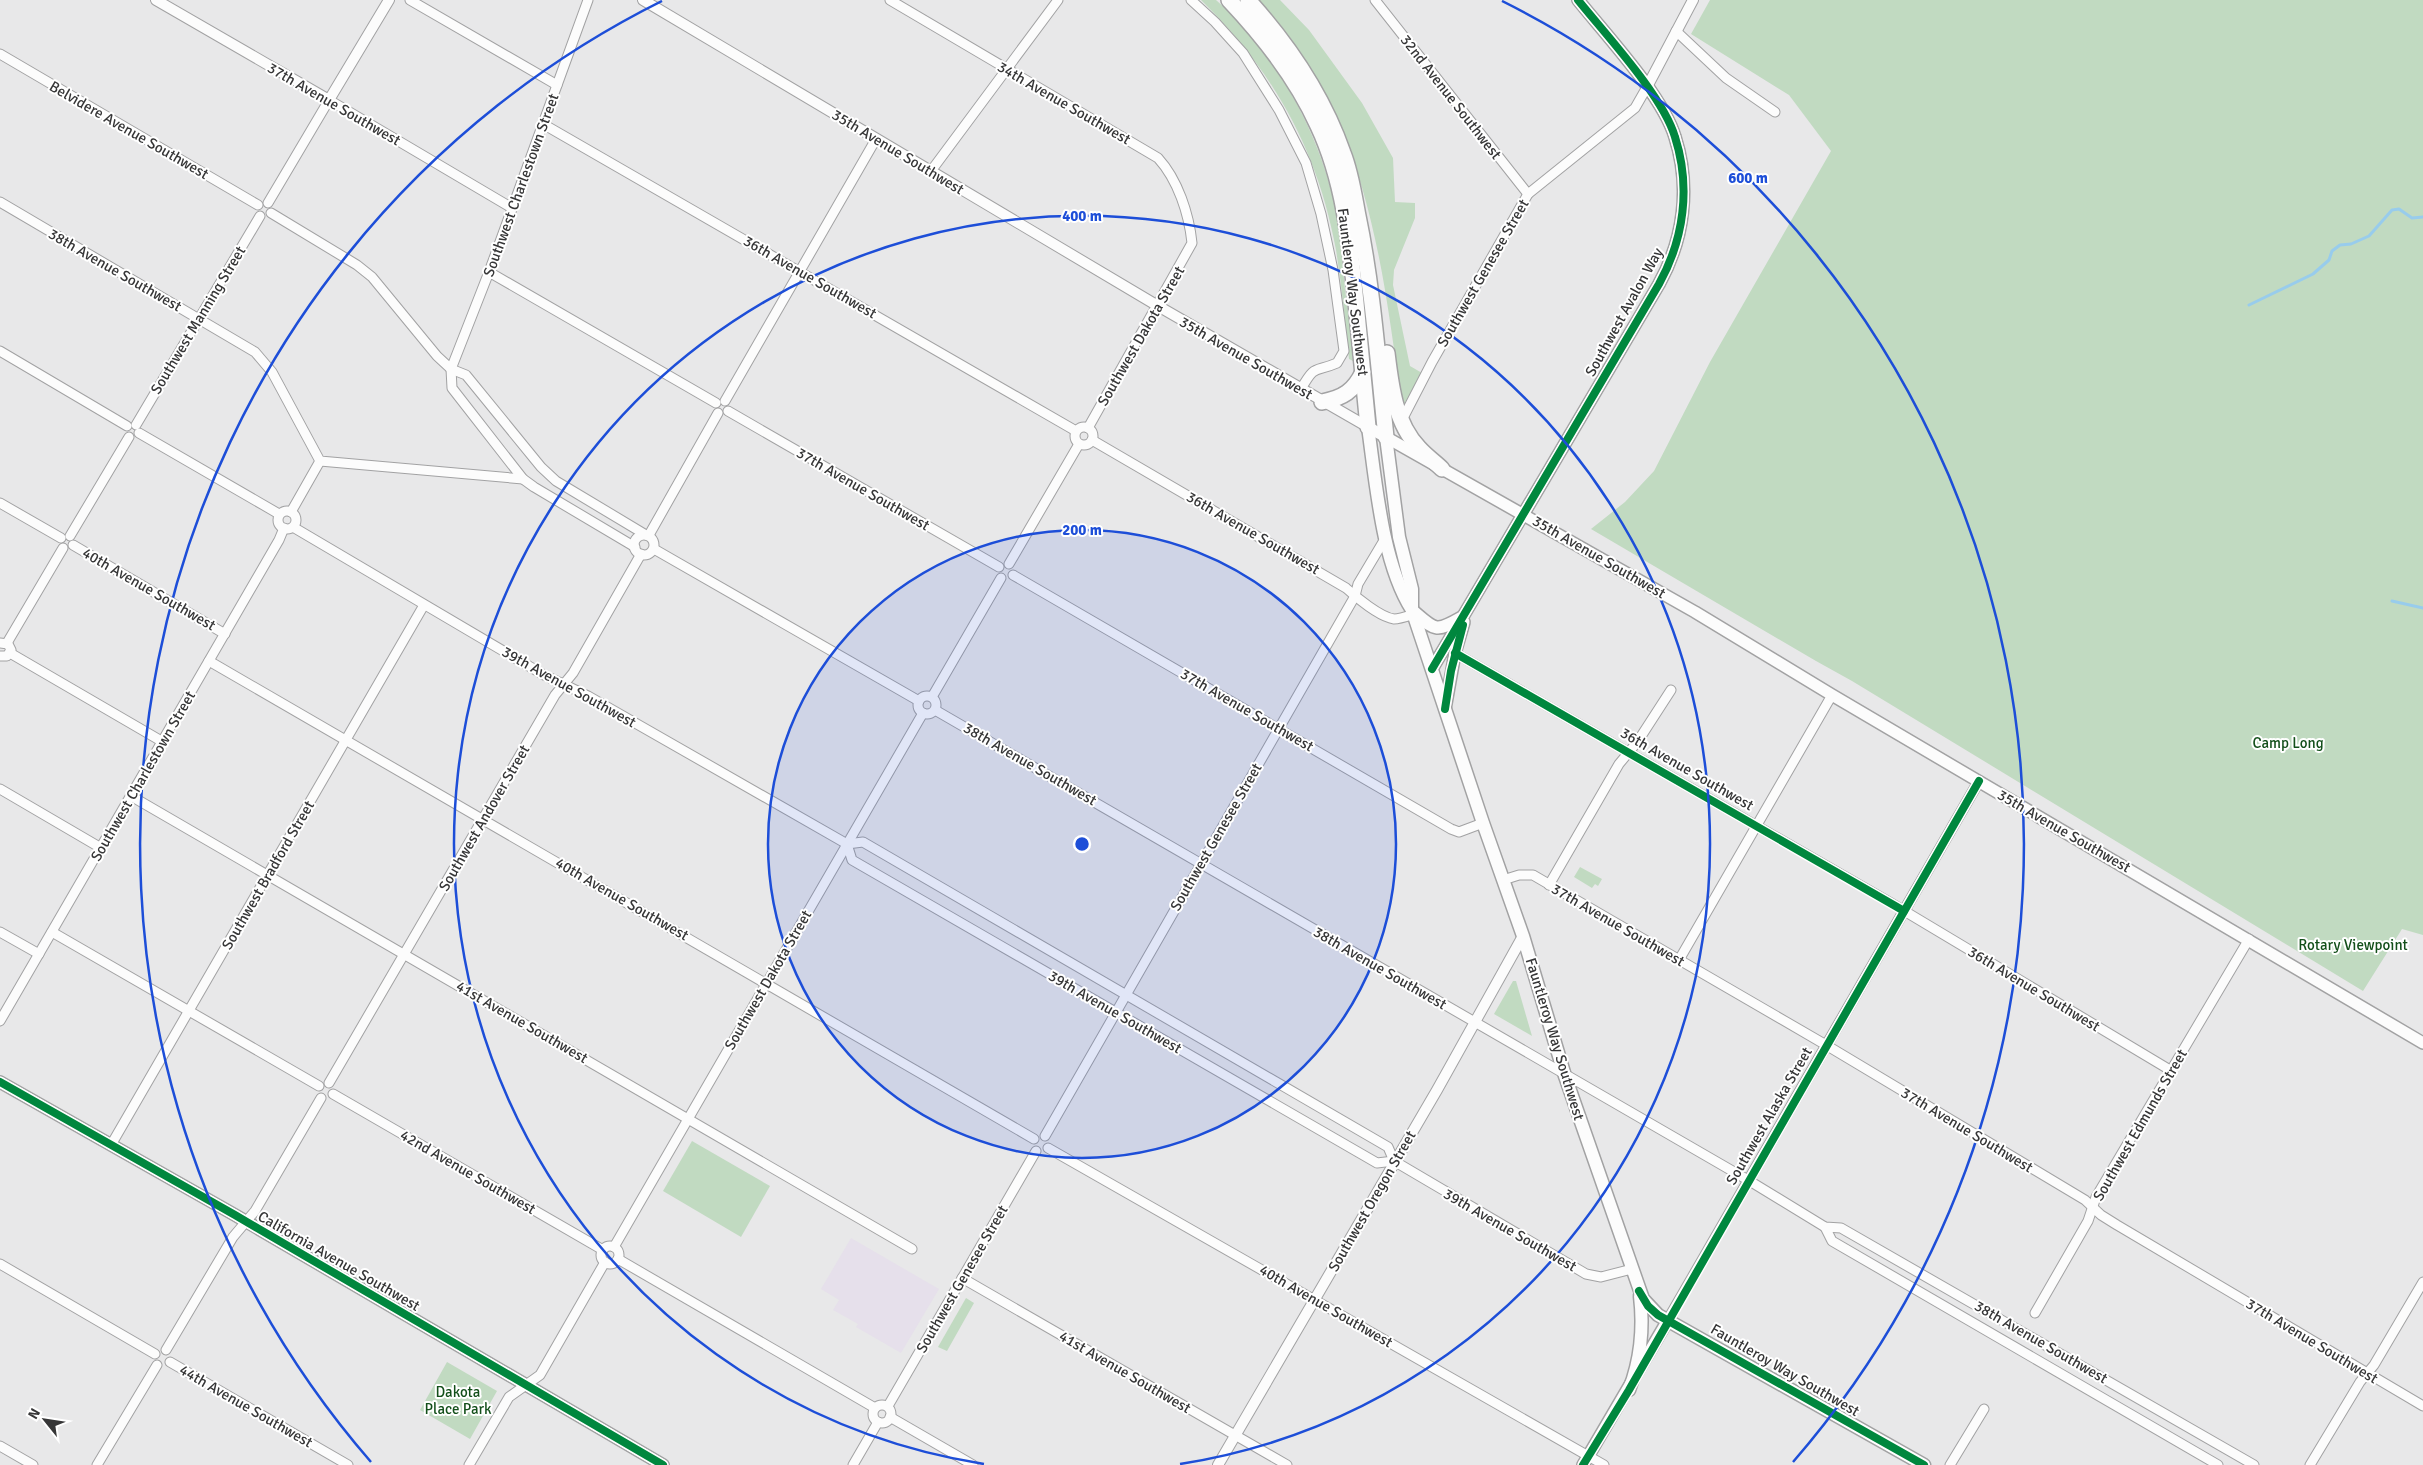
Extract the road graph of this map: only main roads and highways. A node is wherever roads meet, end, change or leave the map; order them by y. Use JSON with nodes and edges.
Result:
{"nodes":[{"id":1,"x":1229,"y":0,"type":"edge"},
{"id":2,"x":1248,"y":0,"type":"edge"},
{"id":3,"x":1578,"y":0,"type":"edge"},
{"id":4,"x":1372,"y":303,"type":"junction"},
{"id":5,"x":1363,"y":372,"type":"junction"},
{"id":6,"x":1322,"y":402,"type":"road end"},
{"id":7,"x":1368,"y":427,"type":"junction"},
{"id":8,"x":1386,"y":437,"type":"junction"},
{"id":9,"x":1442,"y":469,"type":"junction"},
{"id":10,"x":1524,"y":514,"type":"junction"},
{"id":11,"x":1469,"y":606,"type":"junction"},
{"id":12,"x":1413,"y":612,"type":"junction"},
{"id":13,"x":1461,"y":618,"type":"junction"},
{"id":14,"x":1448,"y":641,"type":"junction"},
{"id":15,"x":1455,"y":653,"type":"junction"},
{"id":16,"x":1432,"y":669,"type":"junction"},
{"id":17,"x":1445,"y":709,"type":"junction"},
{"id":18,"x":2423,"y":1042,"type":"edge"},
{"id":19,"x":0,"y":1082,"type":"edge"},
{"id":20,"x":1639,"y":1291,"type":"junction"},
{"id":21,"x":1668,"y":1320,"type":"junction"},
{"id":22,"x":1629,"y":1390,"type":"junction"},
{"id":23,"x":1586,"y":1461,"type":"edge"},
{"id":24,"x":663,"y":1465,"type":"edge"},
{"id":25,"x":1924,"y":1465,"type":"edge"}],
"edges":[{"from":1,"to":5,"type":"highway","name":"Fauntleroy Way Southwest"},
{"from":2,"to":4,"type":"highway","name":"Fauntleroy Way Southwest"},
{"from":3,"to":10,"type":"main road","name":"Southwest Avalon Way"},
{"from":4,"to":8,"type":"highway","name":"Fauntleroy Way Southwest"},
{"from":4,"to":9,"type":"highway"},
{"from":5,"to":6,"type":"highway"},
{"from":5,"to":7,"type":"highway","name":"Fauntleroy Way Southwest"},
{"from":7,"to":8,"type":"main road","name":"35th Avenue Southwest"},
{"from":7,"to":12,"type":"main road","name":"Fauntleroy Way Southwest"},
{"from":8,"to":9,"type":"main road","name":"35th Avenue Southwest"},
{"from":8,"to":12,"type":"main road","name":"Fauntleroy Way Southwest"},
{"from":9,"to":10,"type":"main road","name":"35th Avenue Southwest"},
{"from":10,"to":11,"type":"main road","name":"Southwest Avalon Way"},
{"from":10,"to":18,"type":"main road","name":"35th Avenue Southwest"},
{"from":11,"to":13,"type":"main road","name":"Southwest Avalon Way"},
{"from":11,"to":15,"type":"main road","name":"Southwest Avalon Way"},
{"from":12,"to":13,"type":"main road"},
{"from":12,"to":16,"type":"main road","name":"Fauntleroy Way Southwest"},
{"from":13,"to":14,"type":"main road","name":"Southwest Avalon Way"},
{"from":14,"to":15,"type":"main road"},
{"from":14,"to":16,"type":"main road","name":"Southwest Avalon Way"},
{"from":15,"to":17,"type":"main road","name":"Southwest Avalon Way"},
{"from":16,"to":17,"type":"main road","name":"Fauntleroy Way Southwest"},
{"from":17,"to":20,"type":"main road","name":"Fauntleroy Way Southwest"},
{"from":19,"to":24,"type":"main road","name":"California Avenue Southwest"},
{"from":20,"to":21,"type":"main road","name":"Fauntleroy Way Southwest"},
{"from":20,"to":22,"type":"main road"},
{"from":21,"to":22,"type":"main road","name":"Southwest Alaska Street"},
{"from":21,"to":25,"type":"main road","name":"Fauntleroy Way Southwest"},
{"from":22,"to":23,"type":"main road","name":"Southwest Alaska Street"}]}
